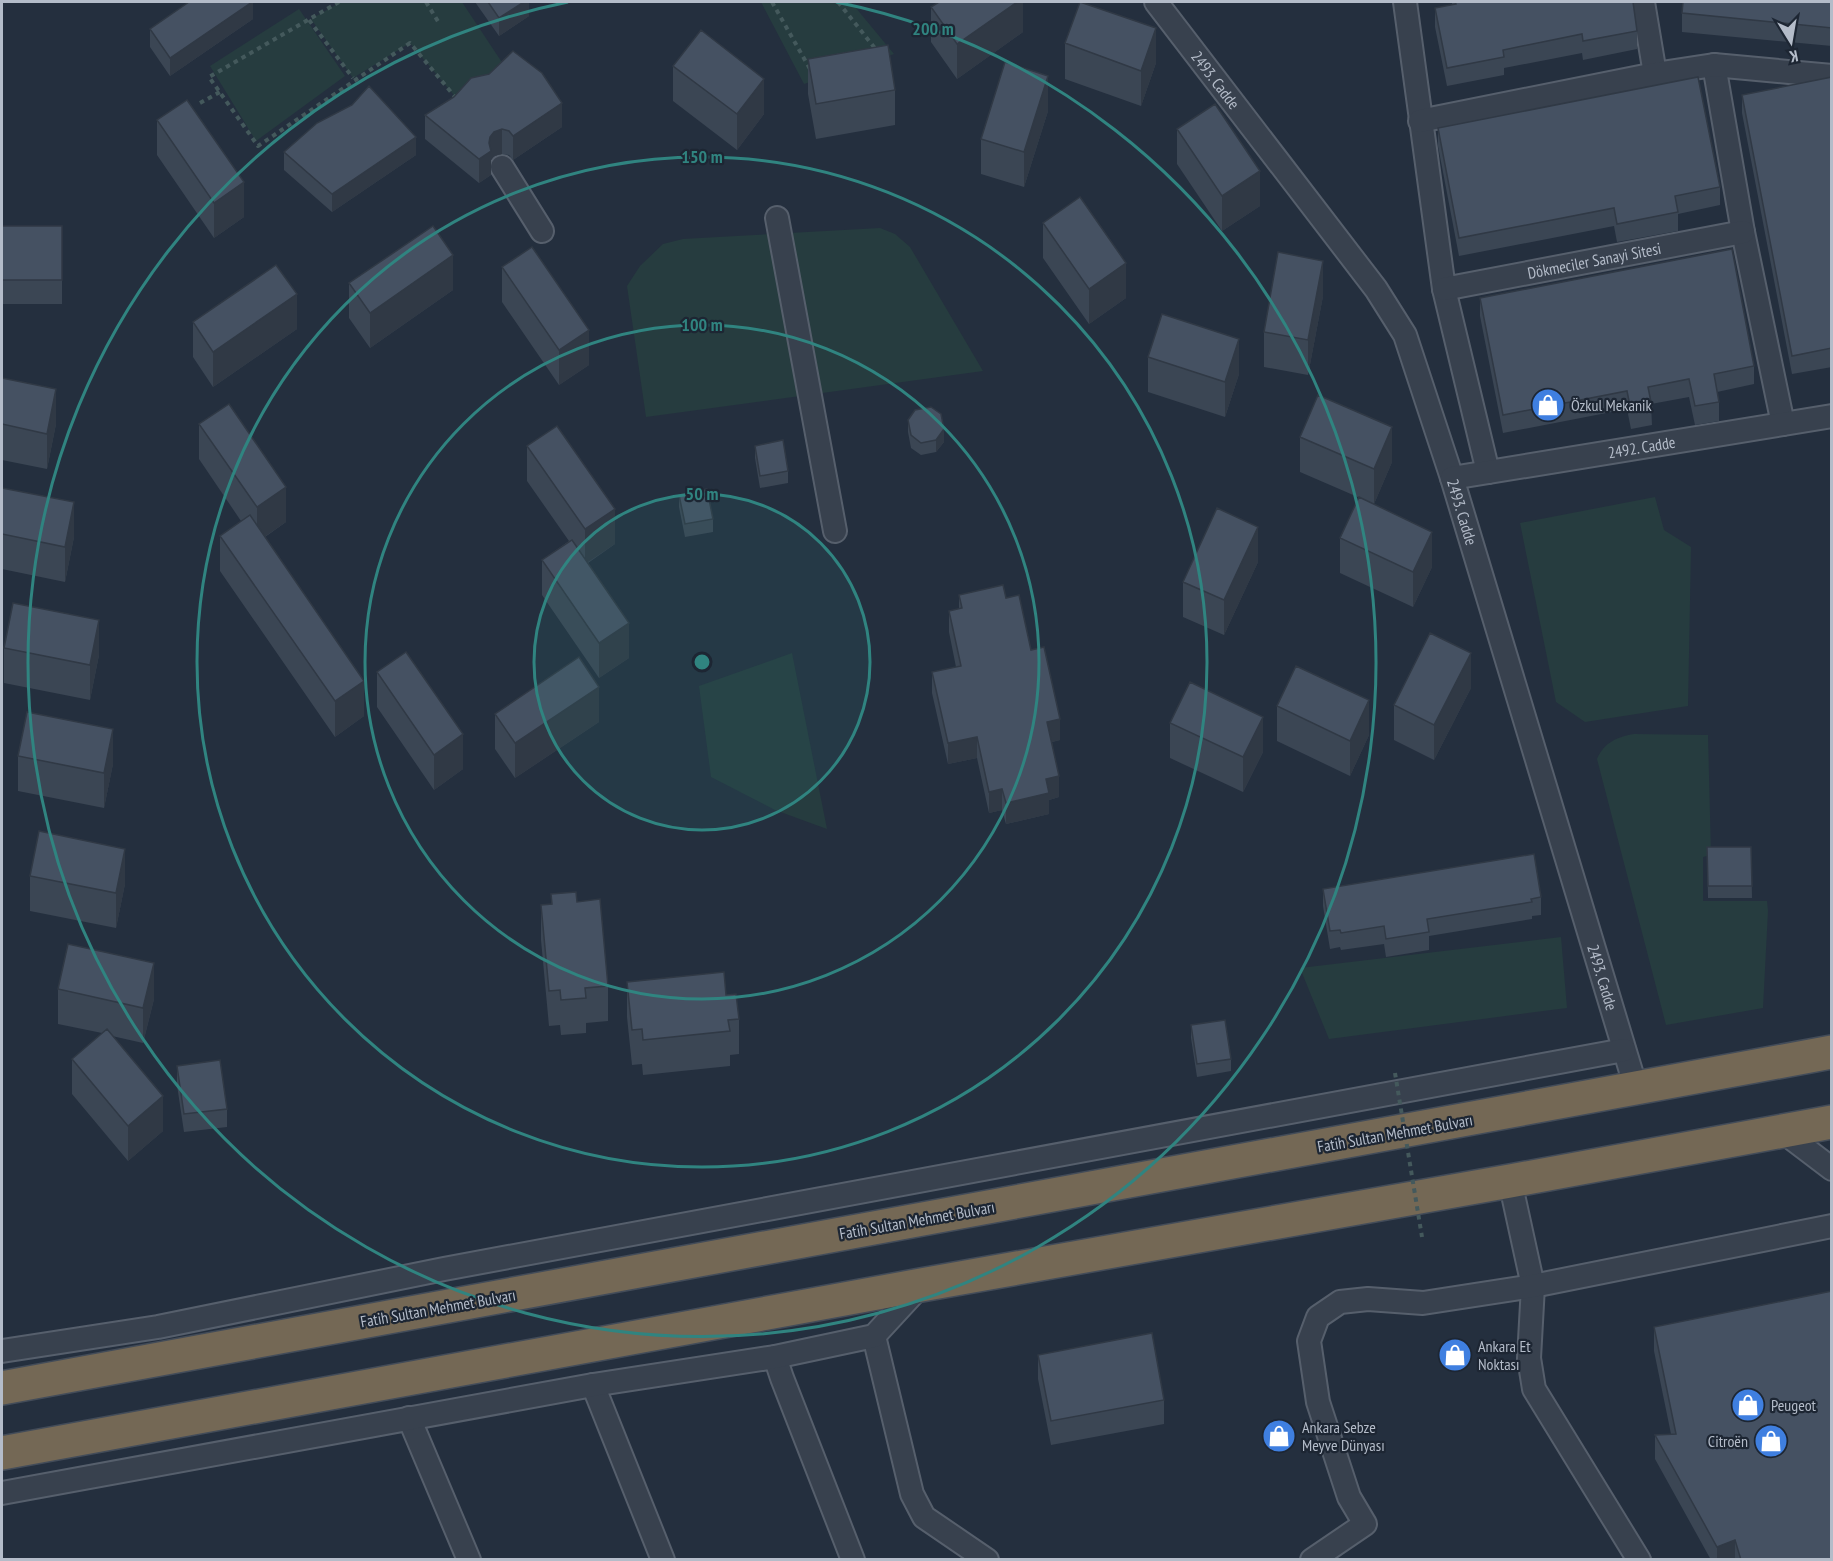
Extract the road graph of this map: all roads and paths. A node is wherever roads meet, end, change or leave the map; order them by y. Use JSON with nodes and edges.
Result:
{"nodes":[{"id":1,"x":340,"y":2,"type":"edge"},
{"id":2,"x":426,"y":2,"type":"edge"},
{"id":3,"x":771,"y":2,"type":"edge"},
{"id":4,"x":838,"y":2,"type":"edge"},
{"id":5,"x":1156,"y":2,"type":"edge"},
{"id":6,"x":1405,"y":2,"type":"edge"},
{"id":7,"x":1643,"y":2,"type":"edge"},
{"id":8,"x":309,"y":20,"type":"junction"},
{"id":9,"x":439,"y":22,"type":"dead end"},
{"id":10,"x":867,"y":55,"type":"edge"},
{"id":11,"x":1714,"y":65,"type":"junction"},
{"id":12,"x":812,"y":72,"type":"edge"},
{"id":13,"x":1655,"y":74,"type":"junction"},
{"id":14,"x":1832,"y":76,"type":"edge"},
{"id":15,"x":353,"y":78,"type":"dead end"},
{"id":16,"x":220,"y":92,"type":"junction"},
{"id":17,"x":200,"y":103,"type":"dead end"},
{"id":18,"x":463,"y":106,"type":"edge"},
{"id":19,"x":1420,"y":121,"type":"junction"},
{"id":20,"x":502,"y":167,"type":"dead end"},
{"id":21,"x":777,"y":218,"type":"dead end"},
{"id":22,"x":542,"y":231,"type":"dead end"},
{"id":23,"x":1743,"y":232,"type":"junction"},
{"id":24,"x":1444,"y":290,"type":"junction"},
{"id":25,"x":1832,"y":416,"type":"edge"},
{"id":26,"x":1783,"y":424,"type":"junction"},
{"id":27,"x":1488,"y":472,"type":"junction"},
{"id":28,"x":1452,"y":478,"type":"junction"},
{"id":29,"x":836,"y":531,"type":"dead end"},
{"id":30,"x":1624,"y":1050,"type":"junction"},
{"id":31,"x":1832,"y":1052,"type":"edge"},
{"id":32,"x":1395,"y":1073,"type":"dead end"},
{"id":33,"x":1636,"y":1088,"type":"junction"},
{"id":34,"x":1832,"y":1122,"type":"edge"},
{"id":35,"x":1782,"y":1131,"type":"junction"},
{"id":36,"x":1832,"y":1169,"type":"edge"},
{"id":37,"x":1510,"y":1181,"type":"junction"},
{"id":38,"x":1832,"y":1226,"type":"edge"},
{"id":39,"x":1422,"y":1237,"type":"dead end"},
{"id":40,"x":921,"y":1285,"type":"junction"},
{"id":41,"x":1533,"y":1286,"type":"junction"},
{"id":42,"x":874,"y":1336,"type":"junction"},
{"id":43,"x":2,"y":1351,"type":"edge"},
{"id":44,"x":776,"y":1357,"type":"junction"},
{"id":45,"x":593,"y":1385,"type":"junction"},
{"id":46,"x":2,"y":1388,"type":"edge"},
{"id":47,"x":409,"y":1419,"type":"junction"},
{"id":48,"x":2,"y":1453,"type":"edge"},
{"id":49,"x":2,"y":1493,"type":"edge"},
{"id":50,"x":469,"y":1560,"type":"edge"},
{"id":51,"x":663,"y":1560,"type":"edge"},
{"id":52,"x":853,"y":1560,"type":"edge"},
{"id":53,"x":987,"y":1560,"type":"edge"},
{"id":54,"x":1312,"y":1560,"type":"edge"},
{"id":55,"x":1639,"y":1560,"type":"edge"}],
"edges":[{"from":1,"to":8,"type":"path"},
{"from":2,"to":9,"type":"path"},
{"from":3,"to":12,"type":"path"},
{"from":4,"to":10,"type":"path"},
{"from":5,"to":28,"type":"street","name":"2493. Cadde"},
{"from":6,"to":19,"type":"street"},
{"from":7,"to":13,"type":"street"},
{"from":8,"to":15,"type":"path"},
{"from":8,"to":16,"type":"path"},
{"from":11,"to":13,"type":"street"},
{"from":11,"to":14,"type":"street"},
{"from":11,"to":23,"type":"street"},
{"from":13,"to":19,"type":"street"},
{"from":16,"to":17,"type":"path"},
{"from":16,"to":18,"type":"path"},
{"from":19,"to":24,"type":"street"},
{"from":20,"to":22,"type":"street"},
{"from":21,"to":29,"type":"street"},
{"from":23,"to":24,"type":"street","name":"Dökmeciler Sanayi Sitesi"},
{"from":23,"to":26,"type":"street"},
{"from":24,"to":27,"type":"street"},
{"from":25,"to":26,"type":"street","name":"2492. Cadde"},
{"from":26,"to":27,"type":"street","name":"2492. Cadde"},
{"from":27,"to":28,"type":"street","name":"2492. Cadde"},
{"from":28,"to":30,"type":"street","name":"2493. Cadde"},
{"from":30,"to":33,"type":"street","name":"2493. Cadde"},
{"from":30,"to":43,"type":"street"},
{"from":31,"to":33,"type":"highway","name":"Fatih Sultan Mehmet Bulvarı"},
{"from":32,"to":39,"type":"path","bridge":true},
{"from":33,"to":46,"type":"highway","name":"Fatih Sultan Mehmet Bulvarı"},
{"from":34,"to":35,"type":"highway"},
{"from":35,"to":36,"type":"street"},
{"from":35,"to":37,"type":"highway"},
{"from":37,"to":40,"type":"highway"},
{"from":37,"to":41,"type":"street"},
{"from":38,"to":41,"type":"street"},
{"from":40,"to":42,"type":"street"},
{"from":40,"to":48,"type":"highway"},
{"from":41,"to":54,"type":"street"},
{"from":41,"to":55,"type":"street"},
{"from":42,"to":44,"type":"street"},
{"from":42,"to":53,"type":"street"},
{"from":44,"to":45,"type":"street"},
{"from":44,"to":52,"type":"street"},
{"from":45,"to":47,"type":"street"},
{"from":45,"to":51,"type":"street"},
{"from":47,"to":49,"type":"street"},
{"from":47,"to":50,"type":"street"}]}
